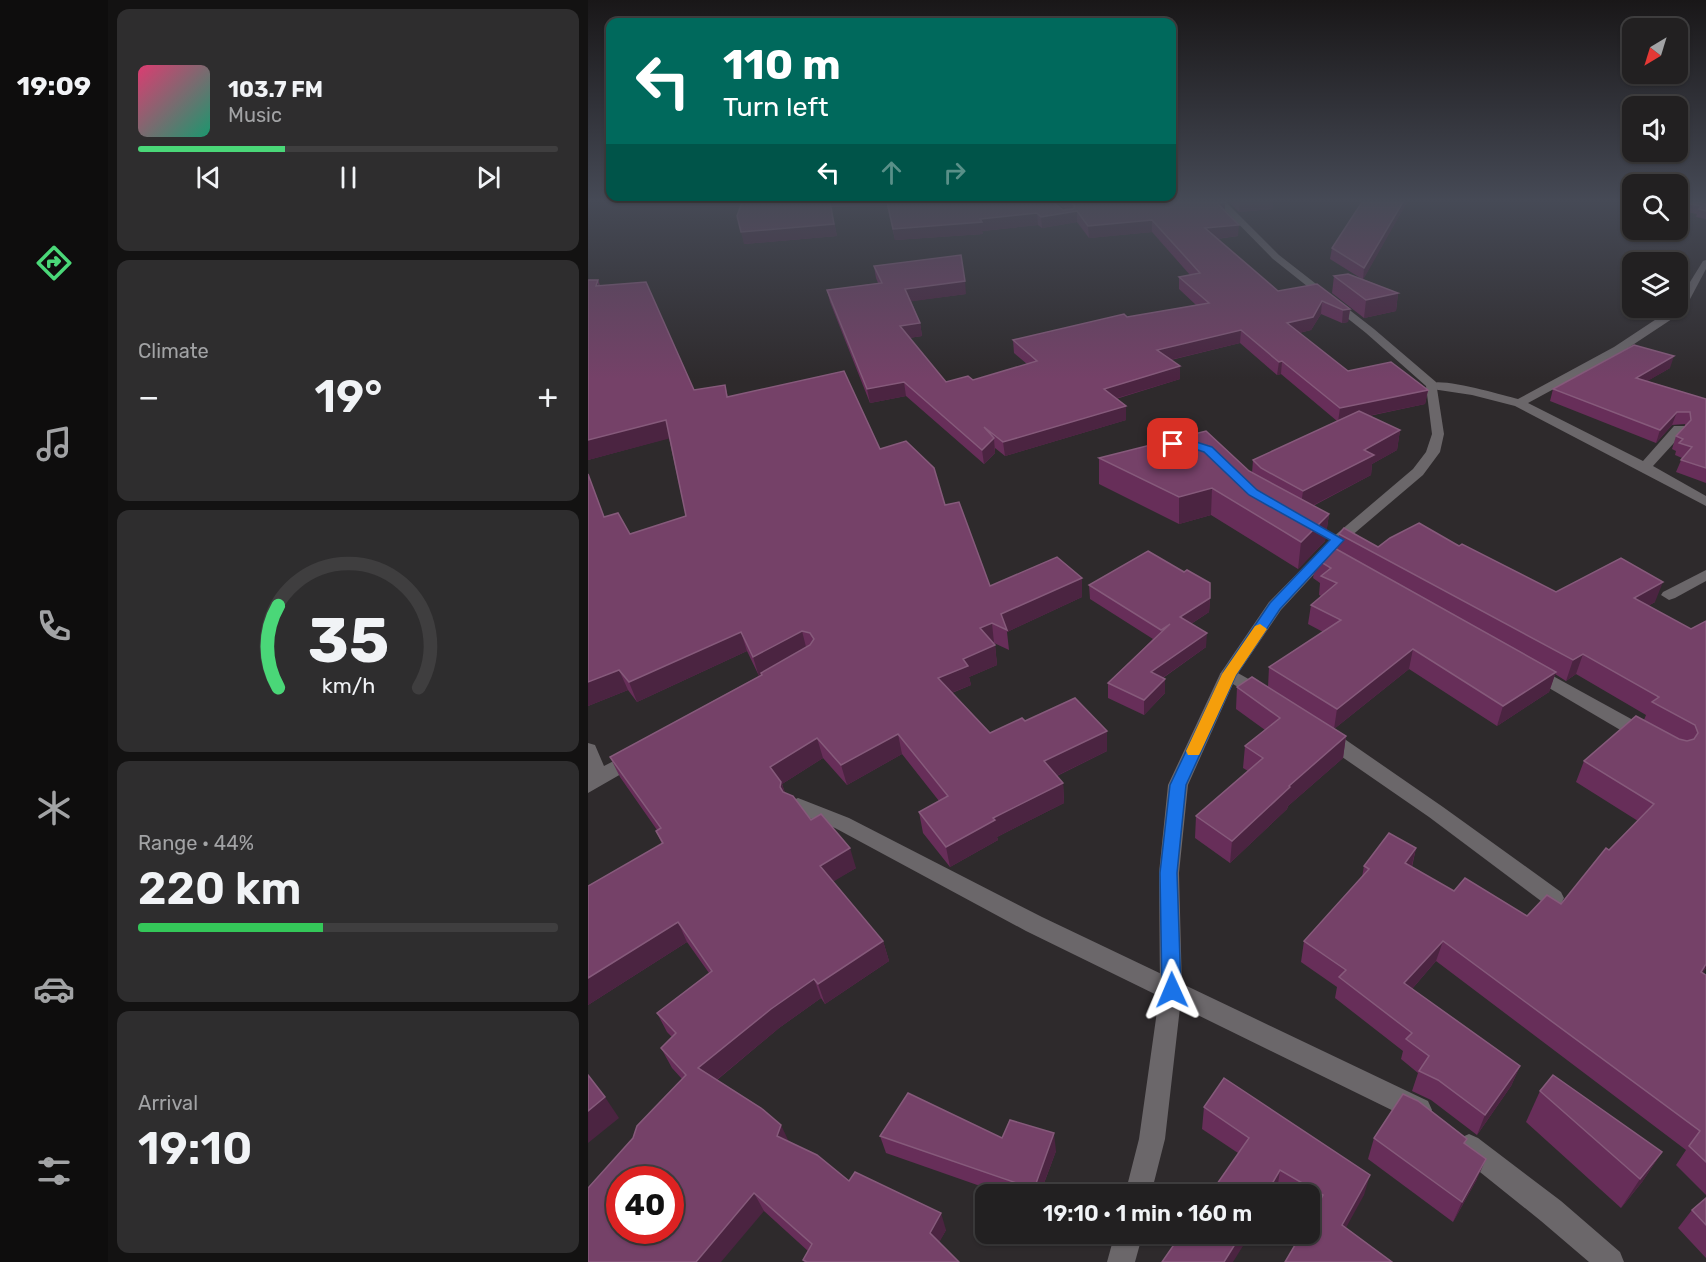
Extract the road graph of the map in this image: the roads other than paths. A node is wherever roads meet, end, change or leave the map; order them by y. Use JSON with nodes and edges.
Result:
{"nodes":[{"id":1,"x":1281,"y":261,"type":"edge"},
{"id":2,"x":1706,"y":263,"type":"edge"},
{"id":3,"x":1432,"y":386,"type":"junction"},
{"id":4,"x":1519,"y":403,"type":"junction"},
{"id":5,"x":1679,"y":429,"type":"edge"},
{"id":6,"x":1645,"y":467,"type":"junction"},
{"id":7,"x":1706,"y":502,"type":"edge"},
{"id":8,"x":1325,"y":555,"type":"junction"},
{"id":9,"x":1344,"y":565,"type":"edge"},
{"id":10,"x":1706,"y":575,"type":"edge"},
{"id":11,"x":1669,"y":595,"type":"dead end"},
{"id":12,"x":1514,"y":660,"type":"edge"},
{"id":13,"x":1229,"y":674,"type":"junction"},
{"id":14,"x":1277,"y":703,"type":"edge"},
{"id":15,"x":1315,"y":728,"type":"edge"},
{"id":16,"x":1657,"y":742,"type":"edge"},
{"id":17,"x":652,"y":747,"type":"edge"},
{"id":18,"x":588,"y":750,"type":"edge"},
{"id":19,"x":594,"y":782,"type":"edge"},
{"id":20,"x":798,"y":806,"type":"edge"},
{"id":21,"x":1553,"y":898,"type":"edge"},
{"id":22,"x":1172,"y":990,"type":"junction"},
{"id":23,"x":1141,"y":1184,"type":"edge"},
{"id":24,"x":1126,"y":1244,"type":"edge"},
{"id":25,"x":1121,"y":1262,"type":"edge"},
{"id":26,"x":1610,"y":1262,"type":"edge"}],
"edges":[{"from":1,"to":3,"type":"street"},
{"from":2,"to":4,"type":"street"},
{"from":3,"to":4,"type":"street"},
{"from":3,"to":8,"type":"street"},
{"from":4,"to":6,"type":"street"},
{"from":5,"to":6,"type":"street"},
{"from":6,"to":7,"type":"street"},
{"from":8,"to":9,"type":"street"},
{"from":8,"to":13,"type":"street"},
{"from":10,"to":11,"type":"street"},
{"from":12,"to":16,"type":"street"},
{"from":13,"to":14,"type":"street"},
{"from":13,"to":22,"type":"street"},
{"from":15,"to":21,"type":"street"},
{"from":17,"to":19,"type":"street"},
{"from":18,"to":19,"type":"street"},
{"from":20,"to":22,"type":"street"},
{"from":22,"to":23,"type":"street"},
{"from":22,"to":26,"type":"street"},
{"from":24,"to":25,"type":"street"}]}
